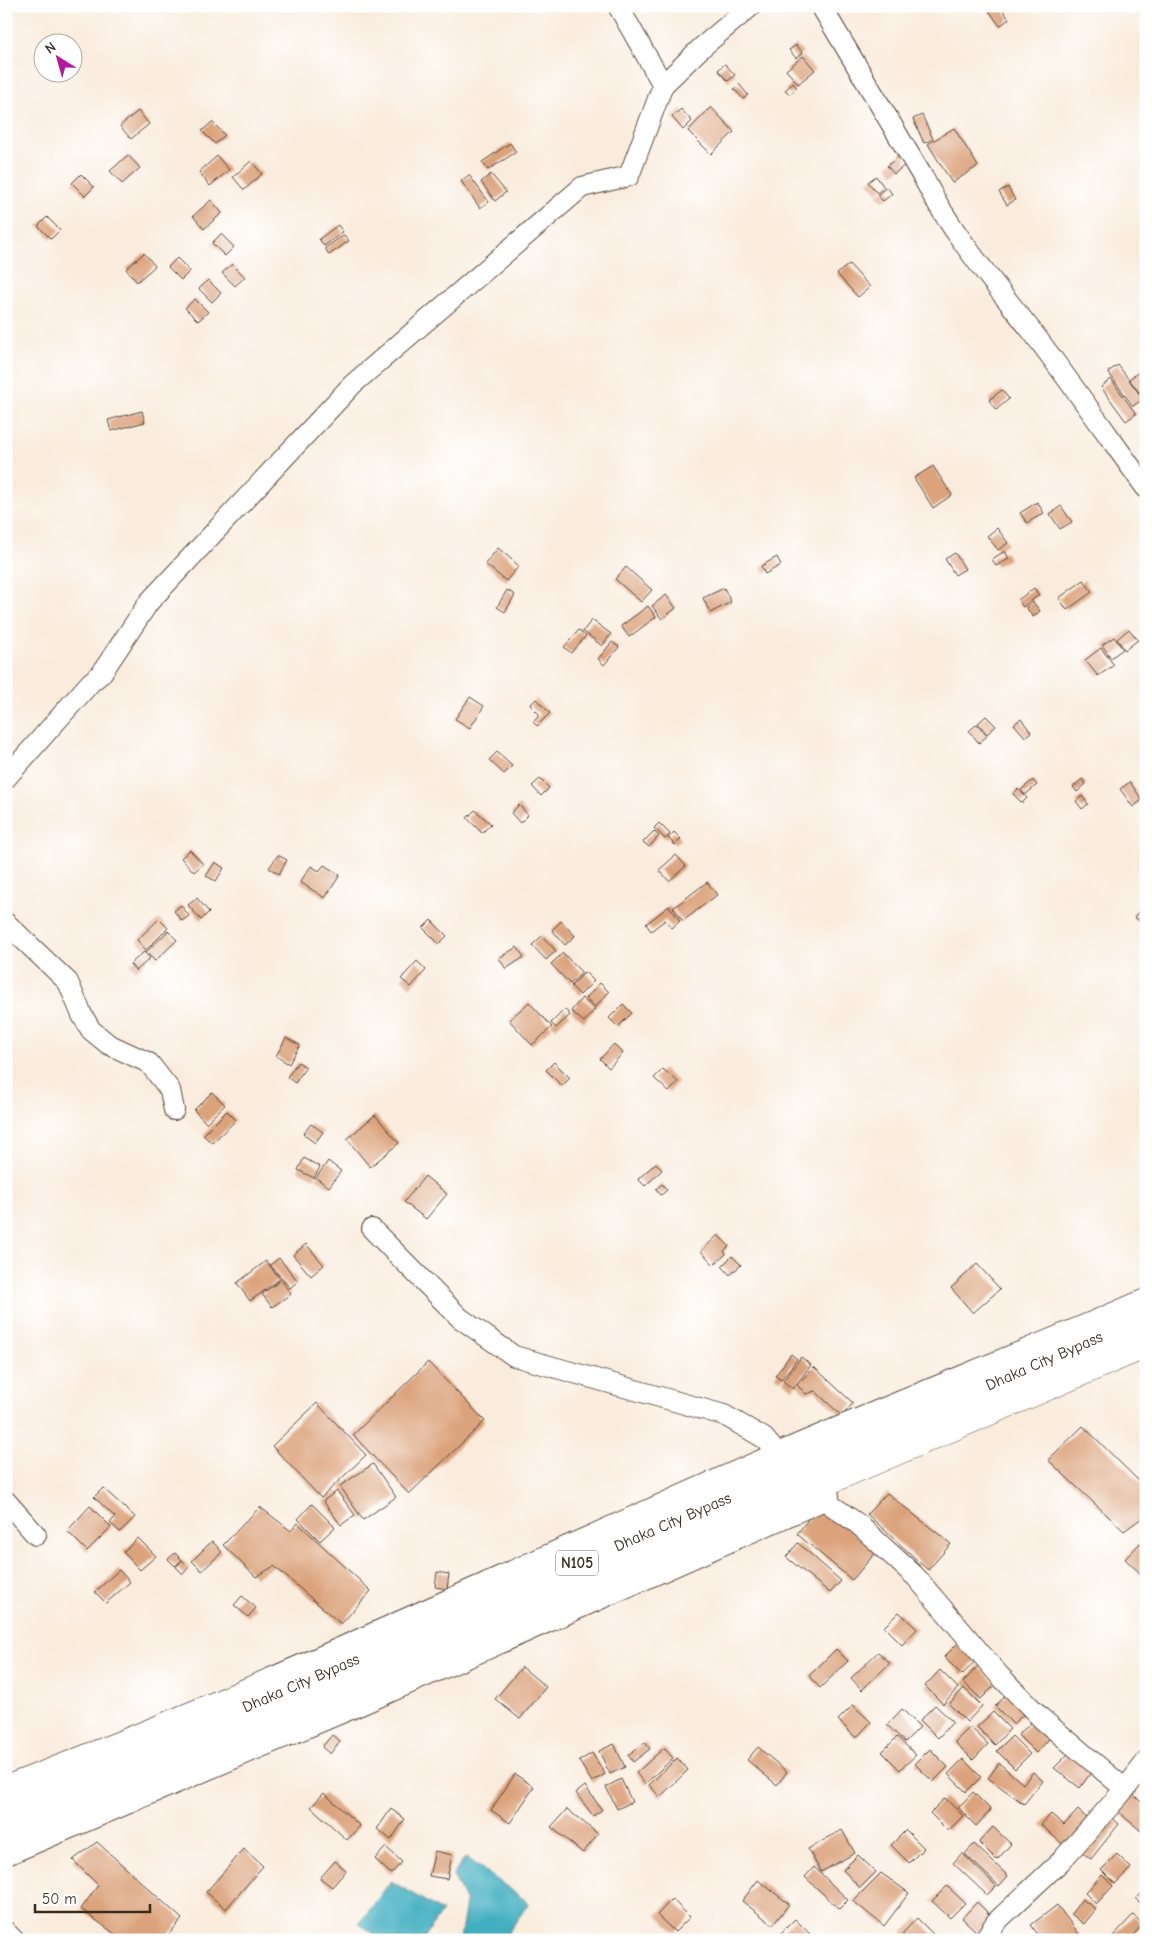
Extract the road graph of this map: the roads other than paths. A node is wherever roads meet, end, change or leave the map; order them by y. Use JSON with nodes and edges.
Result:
{"nodes":[{"id":1,"x":618,"y":6,"type":"edge"},
{"id":2,"x":751,"y":6,"type":"edge"},
{"id":3,"x":821,"y":6,"type":"edge"},
{"id":4,"x":663,"y":85,"type":"junction"},
{"id":5,"x":1146,"y":488,"type":"edge"},
{"id":6,"x":6,"y":778,"type":"edge"},
{"id":7,"x":6,"y":923,"type":"edge"},
{"id":8,"x":174,"y":1110,"type":"dead end"},
{"id":9,"x":372,"y":1229,"type":"dead end"},
{"id":10,"x":1146,"y":1302,"type":"edge"},
{"id":11,"x":1146,"y":1317,"type":"edge"},
{"id":12,"x":1146,"y":1344,"type":"edge"},
{"id":13,"x":1146,"y":1358,"type":"edge"},
{"id":14,"x":779,"y":1456,"type":"junction"},
{"id":15,"x":821,"y":1498,"type":"junction"},
{"id":16,"x":6,"y":1501,"type":"edge"},
{"id":17,"x":36,"y":1535,"type":"dead end"},
{"id":18,"x":1146,"y":1762,"type":"edge"},
{"id":19,"x":6,"y":1789,"type":"edge"},
{"id":20,"x":1125,"y":1789,"type":"junction"},
{"id":21,"x":6,"y":1807,"type":"edge"},
{"id":22,"x":6,"y":1829,"type":"edge"},
{"id":23,"x":6,"y":1852,"type":"edge"},
{"id":24,"x":6,"y":1932,"type":"edge"},
{"id":25,"x":14,"y":1940,"type":"edge"},
{"id":26,"x":984,"y":1940,"type":"edge"}],
"edges":[{"from":1,"to":4,"type":"street"},
{"from":2,"to":4,"type":"street"},
{"from":3,"to":5,"type":"street"},
{"from":4,"to":6,"type":"street"},
{"from":7,"to":8,"type":"street"},
{"from":9,"to":14,"type":"street"},
{"from":10,"to":14,"type":"main road"},
{"from":11,"to":21,"type":"highway","name":"Dhaka City Bypass","number":"N105"},
{"from":12,"to":22,"type":"highway","name":"Dhaka City Bypass","number":"N105"},
{"from":13,"to":15,"type":"main road"},
{"from":14,"to":19,"type":"main road"},
{"from":15,"to":20,"type":"street"},
{"from":15,"to":23,"type":"main road"},
{"from":16,"to":17,"type":"street"},
{"from":18,"to":20,"type":"street"},
{"from":20,"to":26,"type":"street"},
{"from":24,"to":25,"type":"street"}]}
